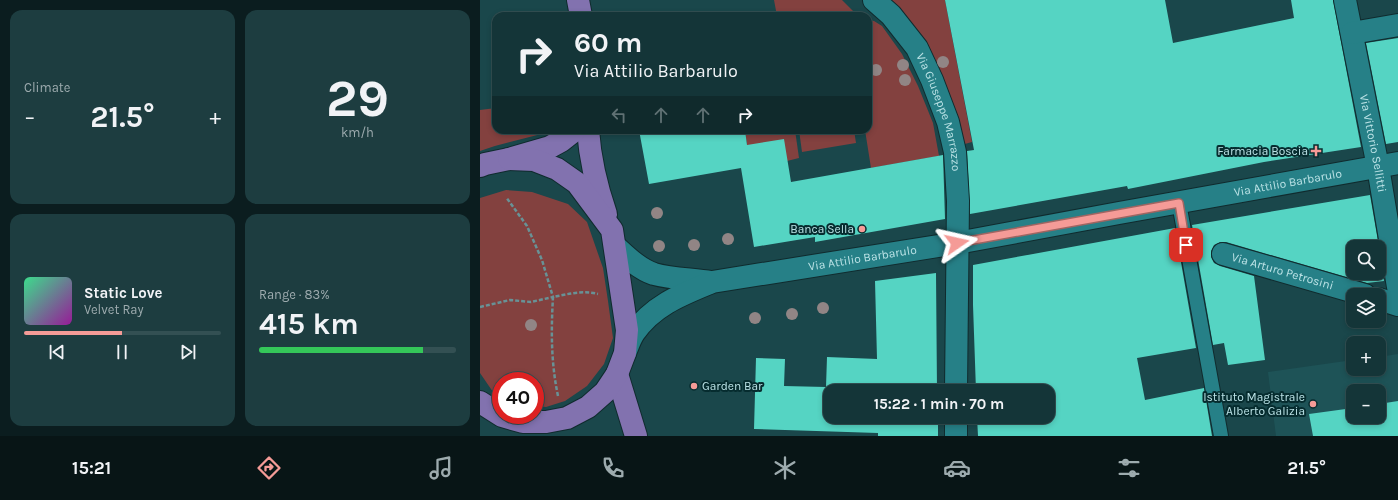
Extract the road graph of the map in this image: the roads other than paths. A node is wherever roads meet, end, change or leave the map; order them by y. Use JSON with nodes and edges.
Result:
{"nodes":[{"id":1,"x":578,"y":0,"type":"edge"},
{"id":2,"x":874,"y":0,"type":"edge"},
{"id":3,"x":1345,"y":0,"type":"edge"},
{"id":4,"x":580,"y":12,"type":"edge"},
{"id":5,"x":1398,"y":24,"type":"edge"},
{"id":6,"x":1352,"y":33,"type":"junction"},
{"id":7,"x":568,"y":134,"type":"edge"},
{"id":8,"x":588,"y":134,"type":"edge"},
{"id":9,"x":509,"y":159,"type":"junction"},
{"id":10,"x":482,"y":164,"type":"edge"},
{"id":11,"x":1388,"y":165,"type":"edge"},
{"id":12,"x":1179,"y":203,"type":"junction"},
{"id":13,"x":614,"y":238,"type":"junction"},
{"id":14,"x":957,"y":243,"type":"junction"},
{"id":15,"x":1223,"y":254,"type":"dead end"},
{"id":16,"x":712,"y":282,"type":"junction"},
{"id":17,"x":1398,"y":287,"type":"edge"},
{"id":18,"x":1346,"y":290,"type":"edge"},
{"id":19,"x":1386,"y":301,"type":"edge"},
{"id":20,"x":1398,"y":305,"type":"edge"},
{"id":21,"x":625,"y":353,"type":"junction"},
{"id":22,"x":617,"y":374,"type":"junction"},
{"id":23,"x":956,"y":384,"type":"edge"},
{"id":24,"x":481,"y":406,"type":"edge"},
{"id":25,"x":492,"y":411,"type":"edge"},
{"id":26,"x":546,"y":422,"type":"joint"},
{"id":27,"x":956,"y":424,"type":"edge"},
{"id":28,"x":568,"y":436,"type":"edge"},
{"id":29,"x":636,"y":436,"type":"edge"},
{"id":30,"x":956,"y":436,"type":"edge"},
{"id":31,"x":1221,"y":436,"type":"edge"}],
"edges":[{"from":1,"to":4,"type":"main road"},
{"from":2,"to":14,"type":"street","name":"Via Giuseppe Marrazzo"},
{"from":3,"to":6,"type":"street","name":"Via Vittorio Sellitti"},
{"from":5,"to":6,"type":"street"},
{"from":6,"to":11,"type":"street","name":"Via Vittorio Sellitti"},
{"from":7,"to":9,"type":"main road"},
{"from":8,"to":13,"type":"main road"},
{"from":9,"to":10,"type":"main road"},
{"from":9,"to":13,"type":"main road"},
{"from":11,"to":12,"type":"street","name":"Via Attilio Barbarulo"},
{"from":11,"to":17,"type":"street","name":"Via Vittorio Sellitti"},
{"from":12,"to":14,"type":"street","name":"Via Attilio Barbarulo"},
{"from":12,"to":31,"type":"lane"},
{"from":13,"to":16,"type":"street","name":"Via Attilio Barbarulo"},
{"from":13,"to":21,"type":"main road"},
{"from":14,"to":16,"type":"street","name":"Via Attilio Barbarulo"},
{"from":14,"to":23,"type":"street","name":"Via Giuseppe Marrazzo"},
{"from":15,"to":18,"type":"street","name":"Via Arturo Petrosini"},
{"from":16,"to":21,"type":"street","name":"Via Attilio Barbarulo"},
{"from":19,"to":20,"type":"street"},
{"from":21,"to":22,"type":"main road"},
{"from":22,"to":26,"type":"main road"},
{"from":22,"to":29,"type":"main road"},
{"from":24,"to":25,"type":"main road"},
{"from":26,"to":28,"type":"main road"},
{"from":27,"to":30,"type":"street"}]}
